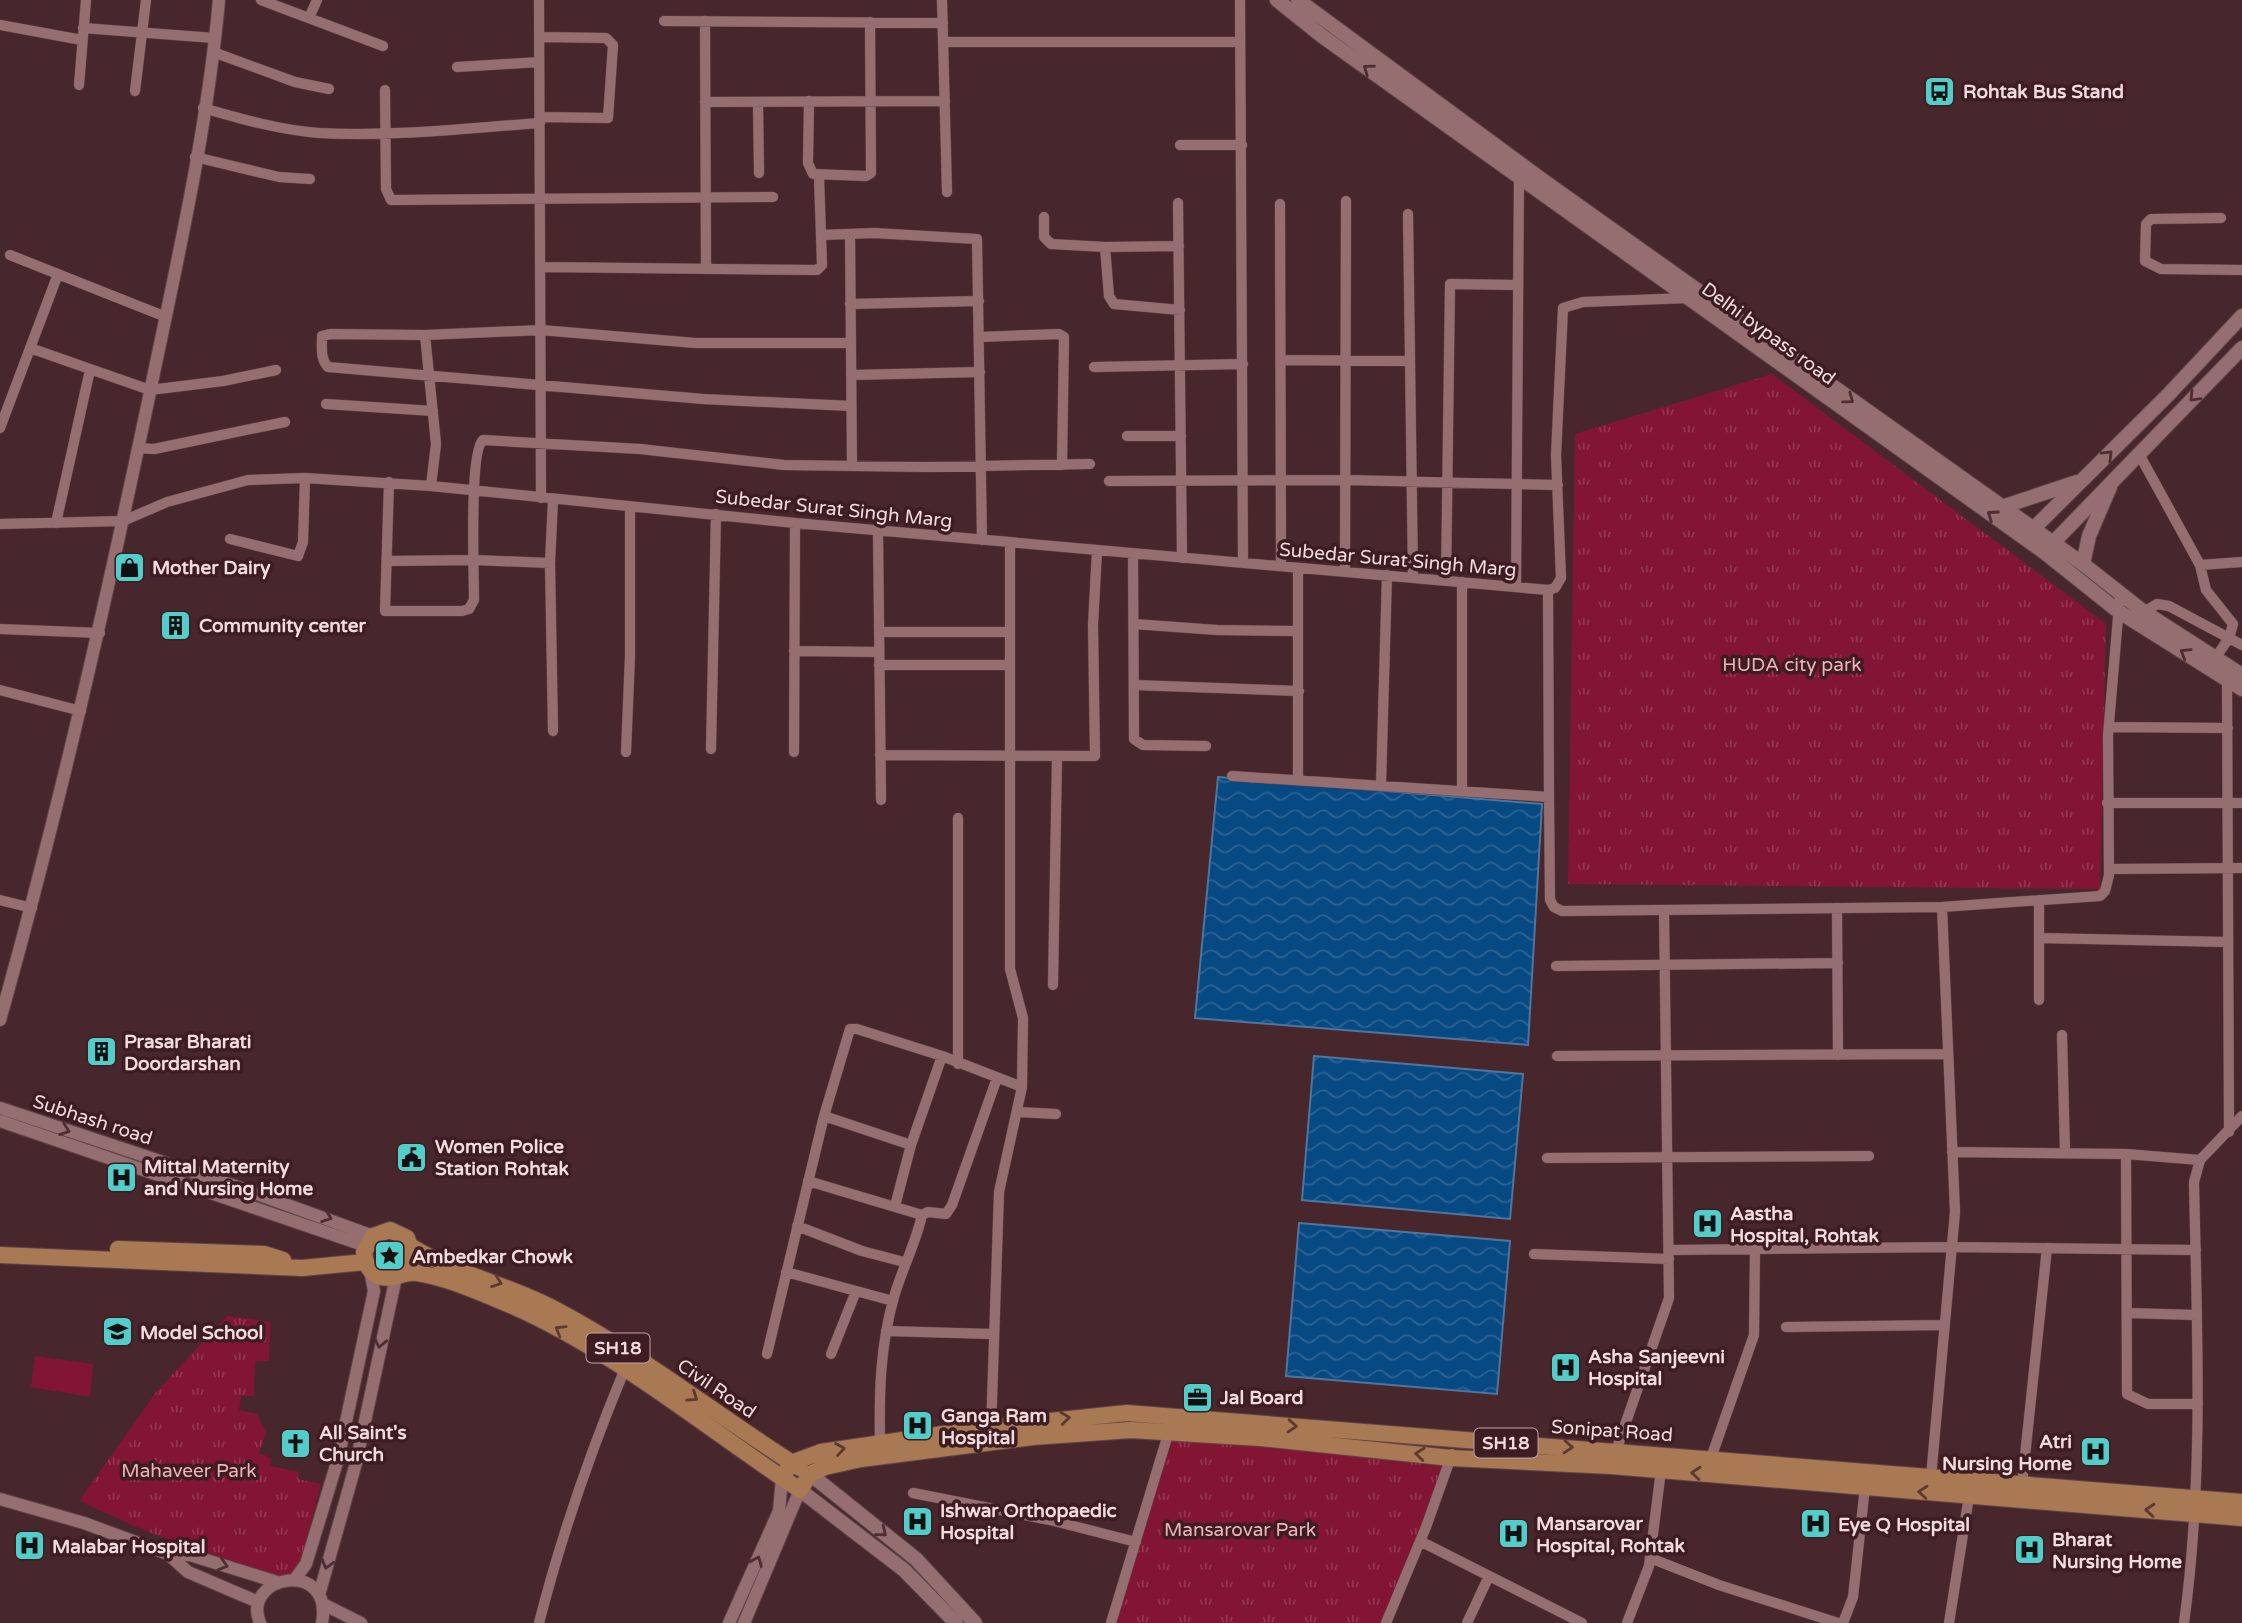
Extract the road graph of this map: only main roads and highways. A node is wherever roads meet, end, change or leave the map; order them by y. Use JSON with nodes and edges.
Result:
{"nodes":[{"id":1,"x":1277,"y":0,"type":"edge"},
{"id":2,"x":1298,"y":0,"type":"edge"},
{"id":3,"x":1519,"y":171,"type":"junction"},
{"id":4,"x":2242,"y":316,"type":"edge"},
{"id":5,"x":2242,"y":348,"type":"edge"},
{"id":6,"x":2114,"y":480,"type":"junction"},
{"id":7,"x":2082,"y":481,"type":"junction"},
{"id":8,"x":2002,"y":507,"type":"junction"},
{"id":9,"x":2029,"y":533,"type":"junction"},
{"id":10,"x":2049,"y":547,"type":"junction"},
{"id":11,"x":2083,"y":564,"type":"junction"},
{"id":12,"x":2235,"y":677,"type":"edge"},
{"id":13,"x":2242,"y":690,"type":"edge"},
{"id":14,"x":412,"y":1247,"type":"junction"},
{"id":15,"x":0,"y":1248,"type":"edge"},
{"id":16,"x":368,"y":1253,"type":"junction"},
{"id":17,"x":0,"y":1255,"type":"edge"},
{"id":18,"x":0,"y":1265,"type":"edge"},
{"id":19,"x":302,"y":1268,"type":"junction"},
{"id":20,"x":400,"y":1275,"type":"junction"},
{"id":21,"x":1260,"y":1431,"type":"junction"},
{"id":22,"x":991,"y":1435,"type":"junction"},
{"id":23,"x":791,"y":1463,"type":"junction"},
{"id":24,"x":810,"y":1474,"type":"junction"},
{"id":25,"x":782,"y":1478,"type":"junction"},
{"id":26,"x":800,"y":1490,"type":"junction"},
{"id":27,"x":2242,"y":1502,"type":"edge"},
{"id":28,"x":2194,"y":1506,"type":"junction"},
{"id":29,"x":2242,"y":1518,"type":"edge"},
{"id":30,"x":957,"y":1623,"type":"edge"},
{"id":31,"x":975,"y":1623,"type":"edge"}],
"edges":[{"from":3,"to":1,"type":"main road","name":"Delhi bypass road","one_way":true},
{"from":2,"to":3,"type":"main road","name":"Delhi bypass road"},
{"from":3,"to":8,"type":"main road","name":"Delhi bypass road","one_way":true},
{"from":9,"to":3,"type":"main road","name":"Delhi bypass road","one_way":true},
{"from":7,"to":4,"type":"main road","one_way":true},
{"from":5,"to":6,"type":"main road","one_way":true},
{"from":6,"to":10,"type":"main road"},
{"from":6,"to":11,"type":"main road"},
{"from":7,"to":8,"type":"main road"},
{"from":7,"to":9,"type":"main road"},
{"from":8,"to":9,"type":"main road","name":"Delhi bypass road"},
{"from":9,"to":10,"type":"main road","name":"Delhi bypass road"},
{"from":10,"to":11,"type":"main road","name":"Delhi bypass road"},
{"from":12,"to":10,"type":"main road","name":"Delhi bypass road","one_way":true},
{"from":11,"to":12,"type":"main road","name":"Delhi bypass road"},
{"from":12,"to":13,"type":"main road","name":"Delhi bypass road"},
{"from":14,"to":16,"type":"main road","number":"SH18"},
{"from":14,"to":20,"type":"main road"},
{"from":14,"to":23,"type":"main road","name":"Civil Road","number":"SH18","one_way":true},
{"from":15,"to":19,"type":"main road","number":"SH18"},
{"from":16,"to":19,"type":"main road","number":"SH18"},
{"from":16,"to":20,"type":"main road","number":"SH18"},
{"from":17,"to":19,"type":"main road"},
{"from":18,"to":19,"type":"main road","number":"SH18"},
{"from":25,"to":20,"type":"main road","name":"Civil Road","number":"SH18","one_way":true},
{"from":21,"to":22,"type":"main road","name":"Sonipat Road","number":"SH18"},
{"from":22,"to":21,"type":"main road","name":"Sonipat Road","number":"SH18","one_way":true},
{"from":21,"to":28,"type":"main road","name":"Sonipat Road","number":"SH18","one_way":true},
{"from":28,"to":21,"type":"main road","name":"Sonipat Road","number":"SH18","one_way":true},
{"from":23,"to":22,"type":"main road","name":"Sonipat Road","number":"SH18","one_way":true},
{"from":22,"to":24,"type":"main road","name":"Sonipat Road","number":"SH18"},
{"from":23,"to":24,"type":"main road","name":"Civil Road","number":"SH18"},
{"from":23,"to":25,"type":"main road"},
{"from":24,"to":26,"type":"main road"},
{"from":24,"to":31,"type":"main road","one_way":true},
{"from":25,"to":26,"type":"main road","name":"Civil Road","number":"SH18"},
{"from":26,"to":30,"type":"main road"},
{"from":27,"to":28,"type":"main road","name":"Sonipat Road","number":"SH18"},
{"from":28,"to":29,"type":"main road","name":"Sonipat Road","number":"SH18"}]}
